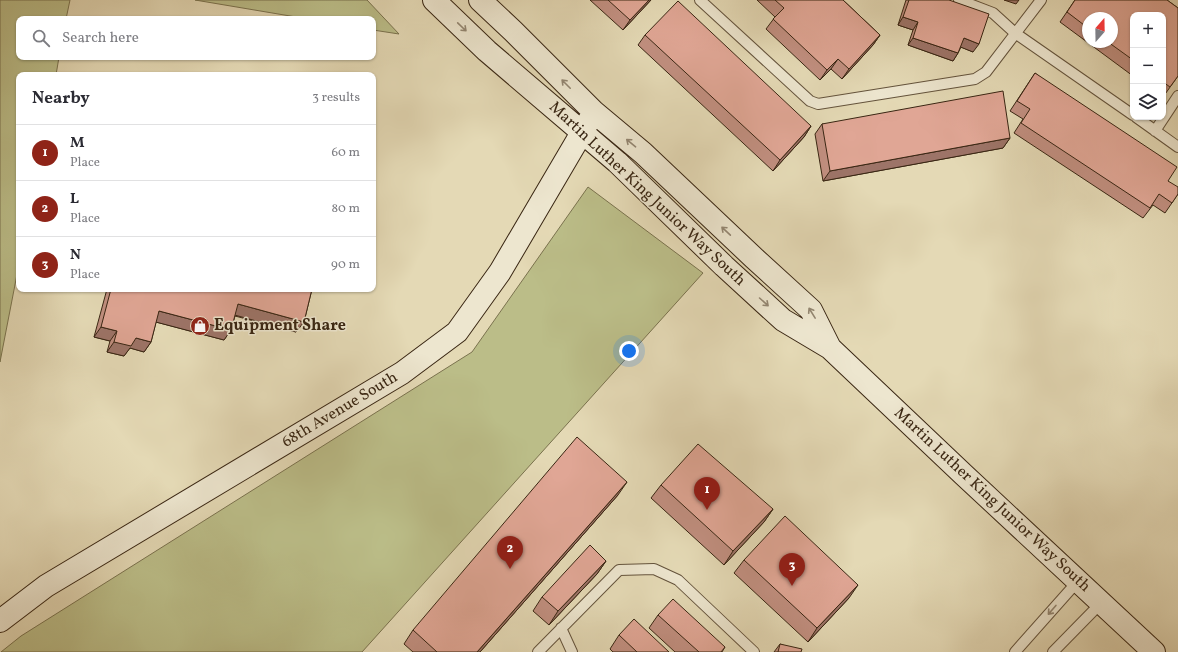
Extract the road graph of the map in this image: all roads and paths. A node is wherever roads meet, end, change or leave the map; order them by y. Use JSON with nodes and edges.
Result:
{"nodes":[{"id":1,"x":434,"y":0,"type":"edge"},
{"id":2,"x":480,"y":0,"type":"edge"},
{"id":3,"x":959,"y":0,"type":"edge"},
{"id":4,"x":1041,"y":0,"type":"edge"},
{"id":5,"x":703,"y":1,"type":"edge"},
{"id":6,"x":1016,"y":33,"type":"junction"},
{"id":7,"x":1178,"y":96,"type":"edge"},
{"id":8,"x":594,"y":112,"type":"junction"},
{"id":9,"x":1130,"y":113,"type":"edge"},
{"id":10,"x":1140,"y":120,"type":"edge"},
{"id":11,"x":1155,"y":131,"type":"junction"},
{"id":12,"x":582,"y":132,"type":"junction"},
{"id":13,"x":1178,"y":147,"type":"edge"},
{"id":14,"x":830,"y":348,"type":"junction"},
{"id":15,"x":1078,"y":581,"type":"junction"},
{"id":16,"x":1101,"y":603,"type":"junction"},
{"id":17,"x":0,"y":621,"type":"edge"},
{"id":18,"x":561,"y":628,"type":"junction"},
{"id":19,"x":538,"y":652,"type":"edge"},
{"id":20,"x":572,"y":652,"type":"edge"},
{"id":21,"x":754,"y":652,"type":"edge"},
{"id":22,"x":1015,"y":652,"type":"edge"},
{"id":23,"x":1053,"y":652,"type":"edge"},
{"id":24,"x":1154,"y":652,"type":"edge"}],
"edges":[{"from":1,"to":12,"type":"main road","name":"Martin Luther King Junior Way South","one_way":true},
{"from":8,"to":2,"type":"main road","name":"Martin Luther King Junior Way South","one_way":true},
{"from":3,"to":6,"type":"lane"},
{"from":4,"to":6,"type":"lane"},
{"from":5,"to":6,"type":"lane"},
{"from":6,"to":9,"type":"lane"},
{"from":7,"to":11,"type":"lane"},
{"from":8,"to":12,"type":"main road","name":"68th Avenue South"},
{"from":14,"to":8,"type":"main road","name":"Martin Luther King Junior Way South","one_way":true},
{"from":10,"to":11,"type":"lane"},
{"from":11,"to":13,"type":"lane"},
{"from":12,"to":14,"type":"main road","name":"Martin Luther King Junior Way South","one_way":true},
{"from":12,"to":17,"type":"main road","name":"68th Avenue South"},
{"from":14,"to":15,"type":"main road","name":"Martin Luther King Junior Way South"},
{"from":15,"to":16,"type":"main road","name":"Martin Luther King Junior Way South"},
{"from":15,"to":22,"type":"lane","one_way":true},
{"from":16,"to":23,"type":"lane"},
{"from":16,"to":24,"type":"main road","name":"Martin Luther King Junior Way South"},
{"from":18,"to":19,"type":"lane"},
{"from":18,"to":20,"type":"lane"},
{"from":18,"to":21,"type":"lane"}]}
